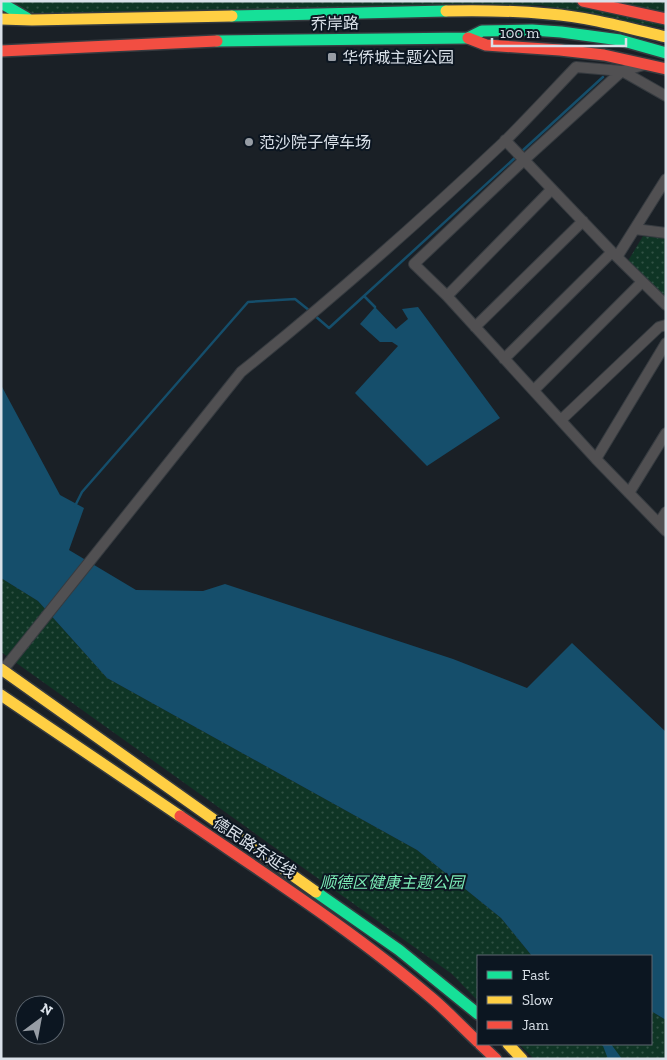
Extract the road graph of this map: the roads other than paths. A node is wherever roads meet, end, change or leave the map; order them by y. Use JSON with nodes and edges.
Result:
{"nodes":[{"id":1,"x":472,"y":1,"type":"edge"},
{"id":2,"x":583,"y":1,"type":"edge"},
{"id":3,"x":1,"y":3,"type":"edge"},
{"id":4,"x":451,"y":11,"type":"junction"},
{"id":5,"x":1,"y":19,"type":"edge"},
{"id":6,"x":32,"y":20,"type":"junction"},
{"id":7,"x":666,"y":20,"type":"edge"},
{"id":8,"x":666,"y":37,"type":"edge"},
{"id":9,"x":468,"y":38,"type":"junction"},
{"id":10,"x":1,"y":51,"type":"edge"},
{"id":11,"x":588,"y":53,"type":"junction"},
{"id":12,"x":666,"y":53,"type":"edge"},
{"id":13,"x":649,"y":64,"type":"junction"},
{"id":14,"x":576,"y":67,"type":"junction"},
{"id":15,"x":666,"y":70,"type":"edge"},
{"id":16,"x":622,"y":71,"type":"junction"},
{"id":17,"x":666,"y":96,"type":"edge"},
{"id":18,"x":508,"y":143,"type":"junction"},
{"id":19,"x":524,"y":160,"type":"junction"},
{"id":20,"x":666,"y":179,"type":"edge"},
{"id":21,"x":552,"y":189,"type":"junction"},
{"id":22,"x":583,"y":221,"type":"junction"},
{"id":23,"x":635,"y":229,"type":"junction"},
{"id":24,"x":666,"y":233,"type":"edge"},
{"id":25,"x":615,"y":254,"type":"junction"},
{"id":26,"x":642,"y":282,"type":"junction"},
{"id":27,"x":447,"y":296,"type":"junction"},
{"id":28,"x":666,"y":305,"type":"edge"},
{"id":29,"x":666,"y":325,"type":"edge"},
{"id":30,"x":475,"y":327,"type":"junction"},
{"id":31,"x":666,"y":343,"type":"edge"},
{"id":32,"x":504,"y":359,"type":"junction"},
{"id":33,"x":534,"y":390,"type":"junction"},
{"id":34,"x":561,"y":420,"type":"junction"},
{"id":35,"x":666,"y":433,"type":"edge"},
{"id":36,"x":596,"y":458,"type":"junction"},
{"id":37,"x":629,"y":493,"type":"junction"},
{"id":38,"x":666,"y":512,"type":"edge"},
{"id":39,"x":662,"y":527,"type":"edge"},
{"id":40,"x":2,"y":670,"type":"edge"},
{"id":41,"x":1,"y":695,"type":"edge"},
{"id":42,"x":477,"y":1013,"type":"edge"},
{"id":43,"x":477,"y":1041,"type":"edge"},
{"id":44,"x":481,"y":1045,"type":"edge"},
{"id":45,"x":509,"y":1045,"type":"edge"},
{"id":46,"x":496,"y":1059,"type":"edge"},
{"id":47,"x":522,"y":1059,"type":"edge"}],
"edges":[{"from":1,"to":4,"type":"street"},
{"from":2,"to":7,"type":"street"},
{"from":3,"to":6,"type":"street"},
{"from":4,"to":6,"type":"street","name":"乔岸路"},
{"from":4,"to":8,"type":"street","name":"乔岸路"},
{"from":5,"to":6,"type":"street","name":"乔岸路"},
{"from":9,"to":10,"type":"street","name":"乔岸路"},
{"from":9,"to":11,"type":"street"},
{"from":9,"to":12,"type":"street","name":"乔岸路"},
{"from":11,"to":13,"type":"street"},
{"from":11,"to":14,"type":"street"},
{"from":13,"to":15,"type":"street"},
{"from":13,"to":16,"type":"street"},
{"from":14,"to":16,"type":"street"},
{"from":14,"to":18,"type":"street"},
{"from":16,"to":17,"type":"street"},
{"from":16,"to":19,"type":"street"},
{"from":18,"to":19,"type":"street"},
{"from":18,"to":40,"type":"street"},
{"from":19,"to":21,"type":"street"},
{"from":19,"to":27,"type":"street"},
{"from":20,"to":23,"type":"street"},
{"from":21,"to":22,"type":"street"},
{"from":21,"to":27,"type":"street"},
{"from":22,"to":25,"type":"street"},
{"from":22,"to":30,"type":"street"},
{"from":23,"to":24,"type":"street"},
{"from":23,"to":25,"type":"street"},
{"from":25,"to":26,"type":"street"},
{"from":25,"to":32,"type":"street"},
{"from":26,"to":28,"type":"street"},
{"from":26,"to":33,"type":"street"},
{"from":27,"to":30,"type":"street"},
{"from":29,"to":34,"type":"street"},
{"from":30,"to":32,"type":"street"},
{"from":31,"to":36,"type":"street"},
{"from":32,"to":33,"type":"street"},
{"from":33,"to":34,"type":"street"},
{"from":34,"to":36,"type":"street"},
{"from":35,"to":37,"type":"street"},
{"from":36,"to":37,"type":"street"},
{"from":37,"to":39,"type":"street"},
{"from":38,"to":39,"type":"street"},
{"from":40,"to":42,"type":"street","name":"德民路东延线"},
{"from":41,"to":43,"type":"street","name":"德民路东延线"},
{"from":44,"to":46,"type":"street","name":"德民路东延线"},
{"from":45,"to":47,"type":"street"}]}
